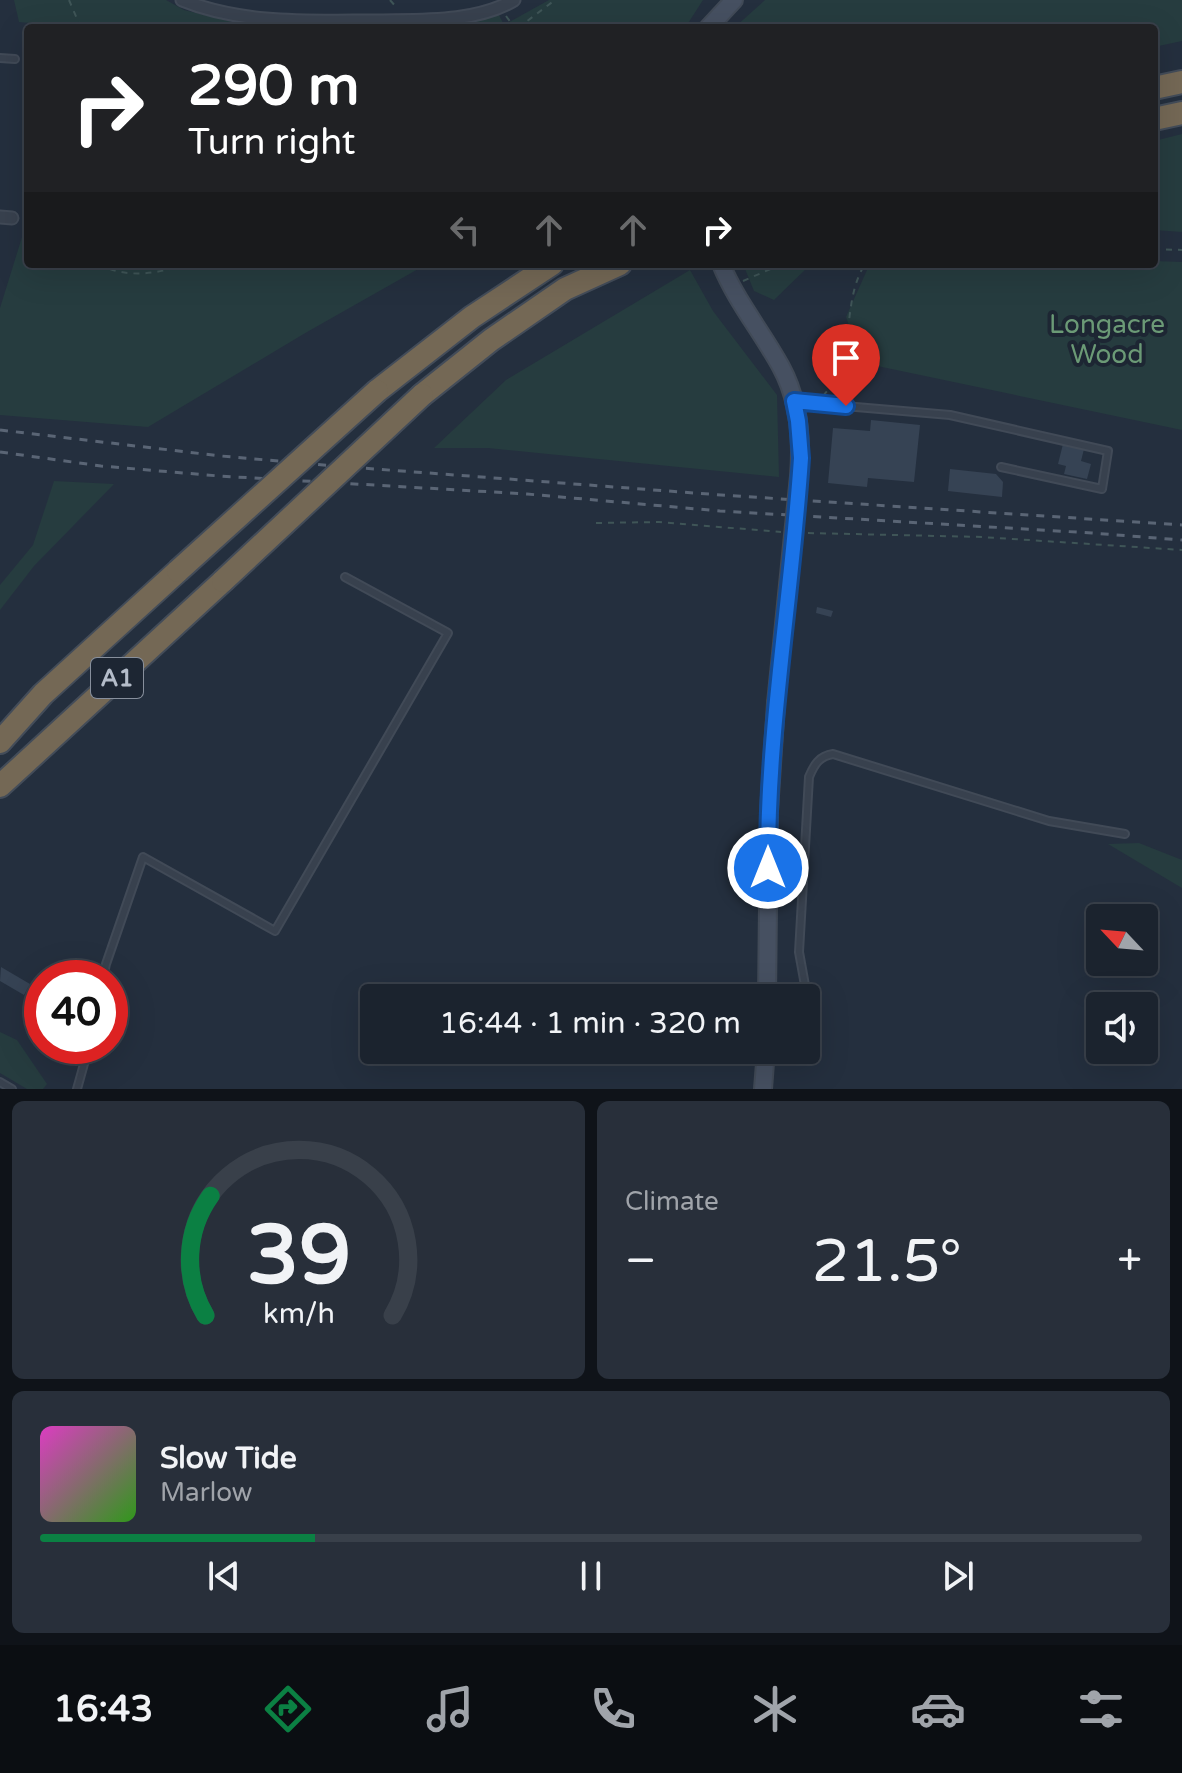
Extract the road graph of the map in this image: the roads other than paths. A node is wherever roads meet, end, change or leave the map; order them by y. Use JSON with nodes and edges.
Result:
{"nodes":[{"id":1,"x":182,"y":0,"type":"edge"},
{"id":2,"x":514,"y":0,"type":"edge"},
{"id":3,"x":734,"y":0,"type":"edge"},
{"id":4,"x":712,"y":24,"type":"edge"},
{"id":5,"x":0,"y":58,"type":"edge"},
{"id":6,"x":15,"y":59,"type":"dead end"},
{"id":7,"x":1182,"y":82,"type":"edge"},
{"id":8,"x":1158,"y":87,"type":"edge"},
{"id":9,"x":1182,"y":113,"type":"edge"},
{"id":10,"x":1158,"y":118,"type":"edge"},
{"id":11,"x":546,"y":268,"type":"edge"},
{"id":12,"x":611,"y":268,"type":"edge"},
{"id":13,"x":726,"y":274,"type":"edge"},
{"id":14,"x":794,"y":401,"type":"junction"},
{"id":15,"x":1001,"y":467,"type":"dead end"},
{"id":16,"x":345,"y":577,"type":"dead end"},
{"id":17,"x":43,"y":694,"type":"junction"},
{"id":18,"x":0,"y":725,"type":"edge"},
{"id":19,"x":0,"y":742,"type":"edge"},
{"id":20,"x":6,"y":780,"type":"edge"},
{"id":21,"x":0,"y":794,"type":"edge"},
{"id":22,"x":1125,"y":834,"type":"dead end"},
{"id":23,"x":107,"y":960,"type":"edge"},
{"id":24,"x":767,"y":984,"type":"edge"},
{"id":25,"x":805,"y":984,"type":"edge"},
{"id":26,"x":84,"y":1064,"type":"edge"},
{"id":27,"x":765,"y":1064,"type":"edge"},
{"id":28,"x":0,"y":1082,"type":"edge"},
{"id":29,"x":12,"y":1089,"type":"edge"},
{"id":30,"x":77,"y":1089,"type":"edge"},
{"id":31,"x":763,"y":1089,"type":"edge"}],
"edges":[{"from":1,"to":2,"type":"street"},
{"from":3,"to":4,"type":"street"},
{"from":5,"to":6,"type":"lane"},
{"from":7,"to":8,"type":"highway"},
{"from":9,"to":10,"type":"highway"},
{"from":11,"to":17,"type":"highway","number":"A1","bridge":true},
{"from":12,"to":20,"type":"highway","number":"A1","bridge":true},
{"from":13,"to":14,"type":"street"},
{"from":14,"to":15,"type":"lane"},
{"from":14,"to":24,"type":"street","bridge":true},
{"from":16,"to":23,"type":"lane"},
{"from":17,"to":18,"type":"highway"},
{"from":17,"to":19,"type":"highway","number":"A1"},
{"from":20,"to":21,"type":"highway"},
{"from":22,"to":25,"type":"lane"},
{"from":26,"to":30,"type":"lane"},
{"from":27,"to":31,"type":"street"},
{"from":28,"to":29,"type":"lane"}]}
